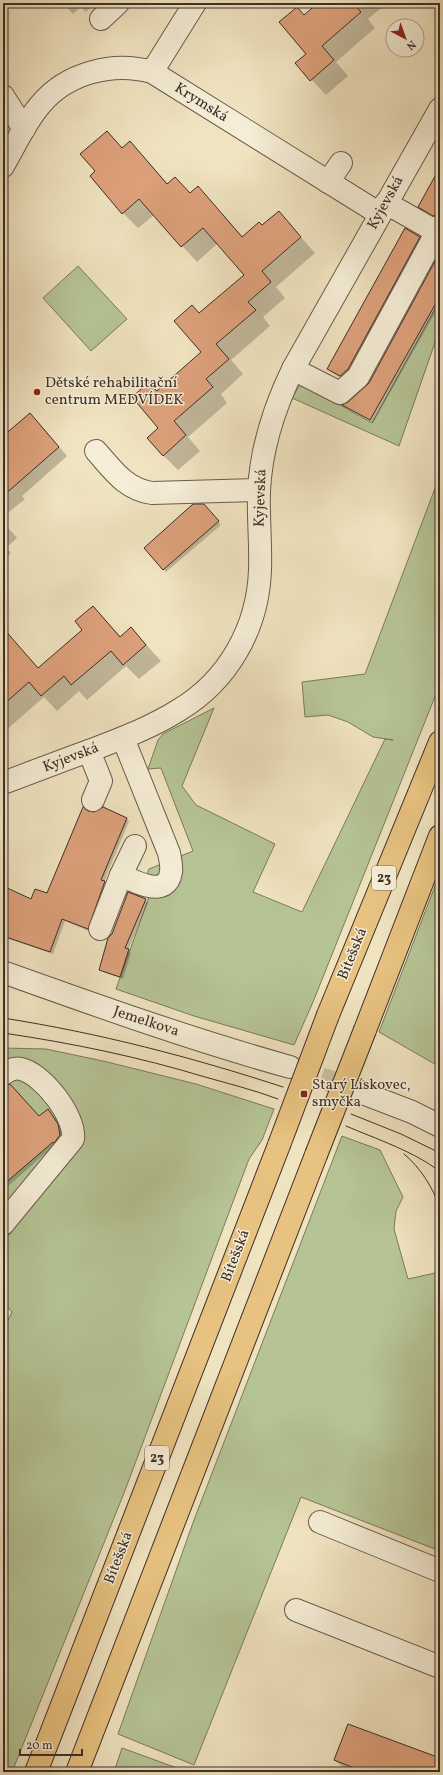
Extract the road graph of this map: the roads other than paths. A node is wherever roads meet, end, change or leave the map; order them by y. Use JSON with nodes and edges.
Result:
{"nodes":[{"id":1,"x":118,"y":3,"type":"edge"},
{"id":2,"x":195,"y":3,"type":"edge"},
{"id":3,"x":101,"y":19,"type":"dead end"},
{"id":4,"x":152,"y":72,"type":"junction"},
{"id":5,"x":3,"y":96,"type":"edge"},
{"id":6,"x":440,"y":109,"type":"edge"},
{"id":7,"x":24,"y":128,"type":"junction"},
{"id":8,"x":341,"y":163,"type":"dead end"},
{"id":9,"x":3,"y":166,"type":"edge"},
{"id":10,"x":328,"y":182,"type":"junction"},
{"id":11,"x":383,"y":209,"type":"junction"},
{"id":12,"x":438,"y":229,"type":"edge"},
{"id":13,"x":293,"y":369,"type":"junction"},
{"id":14,"x":96,"y":451,"type":"dead end"},
{"id":15,"x":259,"y":490,"type":"junction"},
{"id":16,"x":123,"y":738,"type":"junction"},
{"id":17,"x":440,"y":742,"type":"edge"},
{"id":18,"x":89,"y":751,"type":"junction"},
{"id":19,"x":3,"y":783,"type":"edge"},
{"id":20,"x":93,"y":800,"type":"dead end"},
{"id":21,"x":440,"y":836,"type":"edge"},
{"id":22,"x":135,"y":846,"type":"dead end"},
{"id":23,"x":122,"y":875,"type":"junction"},
{"id":24,"x":100,"y":929,"type":"dead end"},
{"id":25,"x":3,"y":972,"type":"edge"},
{"id":26,"x":290,"y":1067,"type":"tunnel mouth"},
{"id":27,"x":3,"y":1074,"type":"edge"},
{"id":28,"x":360,"y":1092,"type":"tunnel mouth"},
{"id":29,"x":440,"y":1126,"type":"edge"},
{"id":30,"x":3,"y":1224,"type":"edge"},
{"id":31,"x":320,"y":1522,"type":"dead end"},
{"id":32,"x":440,"y":1571,"type":"edge"},
{"id":33,"x":296,"y":1610,"type":"dead end"},
{"id":34,"x":440,"y":1667,"type":"edge"},
{"id":35,"x":98,"y":1717,"type":"junction"},
{"id":36,"x":36,"y":1772,"type":"edge"},
{"id":37,"x":77,"y":1772,"type":"edge"},
{"id":38,"x":87,"y":1772,"type":"edge"}],
"edges":[{"from":1,"to":3,"type":"street"},
{"from":2,"to":4,"type":"street"},
{"from":4,"to":7,"type":"street","name":"Krymská"},
{"from":4,"to":10,"type":"street","name":"Krymská"},
{"from":5,"to":7,"type":"street"},
{"from":6,"to":11,"type":"street","name":"Kyjevská"},
{"from":7,"to":9,"type":"street","name":"Krymská"},
{"from":8,"to":10,"type":"street"},
{"from":10,"to":11,"type":"street","name":"Krymská"},
{"from":11,"to":12,"type":"street","name":"Krymská"},
{"from":11,"to":13,"type":"street","name":"Kyjevská"},
{"from":12,"to":13,"type":"street"},
{"from":13,"to":15,"type":"street","name":"Kyjevská"},
{"from":14,"to":15,"type":"street"},
{"from":15,"to":16,"type":"street","name":"Kyjevská"},
{"from":16,"to":18,"type":"street","name":"Kyjevská"},
{"from":16,"to":23,"type":"street"},
{"from":17,"to":36,"type":"highway","name":"Bítešská","number":"23","bridge":true},
{"from":18,"to":19,"type":"street","name":"Kyjevská"},
{"from":18,"to":20,"type":"street"},
{"from":21,"to":35,"type":"highway","number":"23","bridge":true},
{"from":22,"to":23,"type":"street"},
{"from":23,"to":24,"type":"street"},
{"from":25,"to":26,"type":"street","name":"Jemelkova"},
{"from":27,"to":30,"type":"street"},
{"from":28,"to":29,"type":"street"},
{"from":31,"to":32,"type":"street"},
{"from":33,"to":34,"type":"street"},
{"from":35,"to":37,"type":"highway","number":"23"},
{"from":35,"to":38,"type":"highway"}]}
